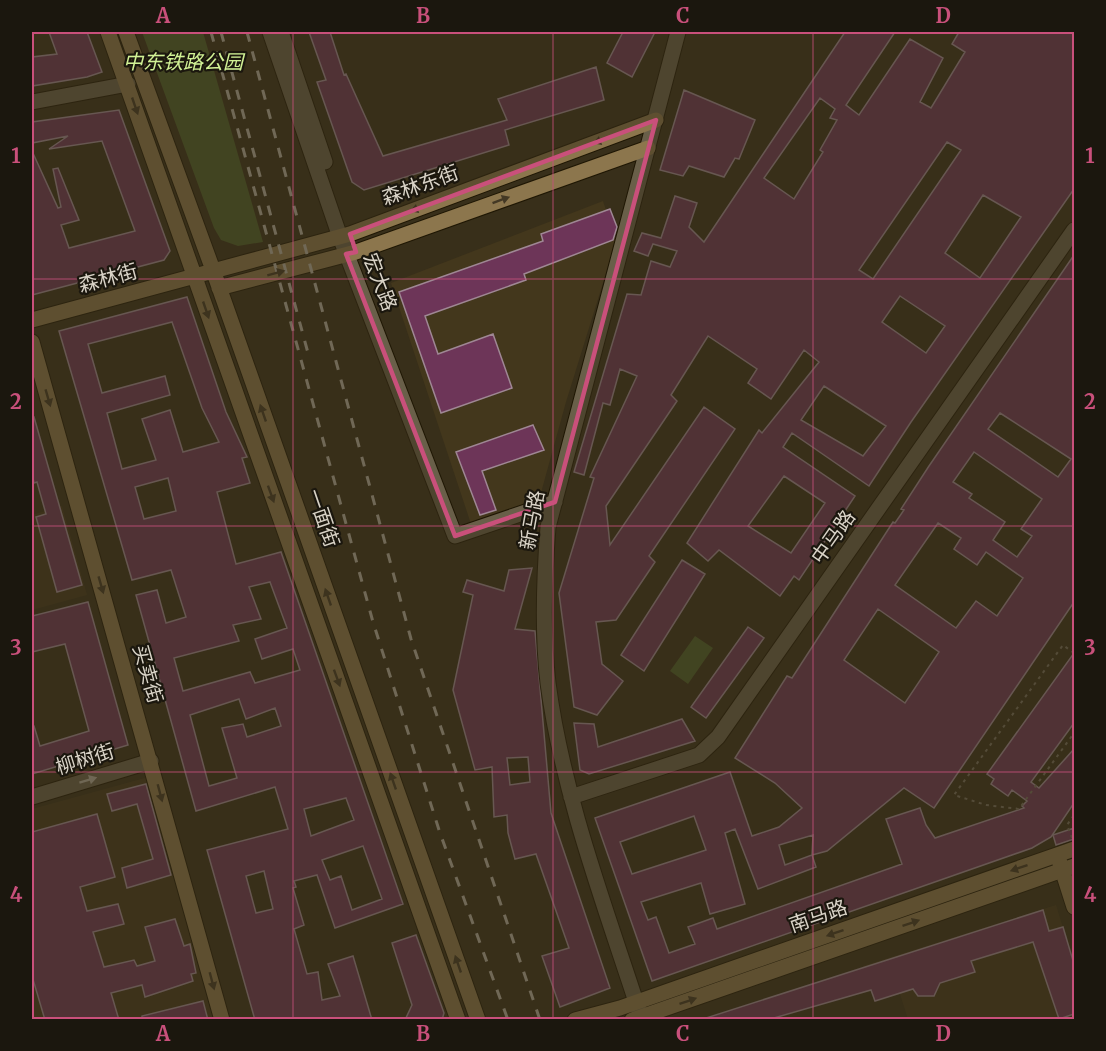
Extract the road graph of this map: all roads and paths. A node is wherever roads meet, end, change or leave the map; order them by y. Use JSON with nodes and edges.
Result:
{"nodes":[{"id":1,"x":108,"y":32,"type":"edge"},
{"id":2,"x":126,"y":32,"type":"edge"},
{"id":3,"x":270,"y":32,"type":"edge"},
{"id":4,"x":281,"y":32,"type":"edge"},
{"id":5,"x":678,"y":32,"type":"edge"},
{"id":6,"x":128,"y":84,"type":"junction"},
{"id":7,"x":32,"y":102,"type":"edge"},
{"id":8,"x":656,"y":120,"type":"junction"},
{"id":9,"x":648,"y":148,"type":"junction"},
{"id":10,"x":1074,"y":230,"type":"edge"},
{"id":11,"x":345,"y":235,"type":"junction"},
{"id":12,"x":351,"y":253,"type":"junction"},
{"id":13,"x":213,"y":270,"type":"junction"},
{"id":14,"x":195,"y":276,"type":"junction"},
{"id":15,"x":219,"y":288,"type":"junction"},
{"id":16,"x":32,"y":320,"type":"edge"},
{"id":17,"x":32,"y":342,"type":"edge"},
{"id":18,"x":555,"y":502,"type":"junction"},
{"id":19,"x":1074,"y":653,"type":"edge"},
{"id":20,"x":1074,"y":733,"type":"edge"},
{"id":21,"x":151,"y":761,"type":"junction"},
{"id":22,"x":32,"y":797,"type":"edge"},
{"id":23,"x":571,"y":798,"type":"junction"},
{"id":24,"x":1074,"y":815,"type":"edge"},
{"id":25,"x":1074,"y":848,"type":"edge"},
{"id":26,"x":1057,"y":855,"type":"junction"},
{"id":27,"x":1068,"y":868,"type":"edge"},
{"id":28,"x":1074,"y":907,"type":"edge"},
{"id":29,"x":638,"y":1015,"type":"edge"},
{"id":30,"x":222,"y":1020,"type":"edge"},
{"id":31,"x":458,"y":1020,"type":"edge"},
{"id":32,"x":478,"y":1020,"type":"edge"},
{"id":33,"x":575,"y":1020,"type":"edge"}],
"edges":[{"from":1,"to":6,"type":"main road","name":"一面街"},
{"from":2,"to":13,"type":"main road","name":"一面街"},
{"from":3,"to":11,"type":"street","name":"宏大路"},
{"from":4,"to":11,"type":"street","name":"宏大路"},
{"from":5,"to":8,"type":"street","name":"新马路"},
{"from":6,"to":7,"type":"street"},
{"from":6,"to":14,"type":"main road","name":"一面街","one_way":true},
{"from":8,"to":9,"type":"street","name":"新马路"},
{"from":8,"to":11,"type":"main road","name":"森林东街","one_way":true},
{"from":12,"to":9,"type":"main road","one_way":true},
{"from":9,"to":18,"type":"street","name":"新马路"},
{"from":10,"to":23,"type":"street","name":"中马路"},
{"from":11,"to":12,"type":"street","name":"宏大路"},
{"from":11,"to":13,"type":"main road","name":"森林东街"},
{"from":15,"to":12,"type":"main road","one_way":true},
{"from":12,"to":18,"type":"street","name":"宏大路"},
{"from":13,"to":14,"type":"main road","name":"森林东街"},
{"from":13,"to":15,"type":"main road","name":"一面街"},
{"from":14,"to":16,"type":"main road","name":"森林街"},
{"from":14,"to":31,"type":"main road","name":"一面街","one_way":true},
{"from":32,"to":15,"type":"main road","name":"一面街","one_way":true},
{"from":17,"to":21,"type":"main road","name":"买卖街","one_way":true},
{"from":18,"to":23,"type":"street","name":"新马路"},
{"from":19,"to":20,"type":"path"},
{"from":22,"to":21,"type":"street","name":"柳树街","one_way":true},
{"from":21,"to":30,"type":"main road","name":"买卖街","one_way":true},
{"from":23,"to":29,"type":"street","name":"新马路"},
{"from":24,"to":25,"type":"path"},
{"from":25,"to":26,"type":"main road","name":"南马路"},
{"from":26,"to":27,"type":"main road"},
{"from":26,"to":29,"type":"main road","name":"南马路","one_way":true},
{"from":27,"to":28,"type":"main road"},
{"from":29,"to":27,"type":"main road","name":"南马路","one_way":true},
{"from":29,"to":33,"type":"main road","name":"南马路"}]}
